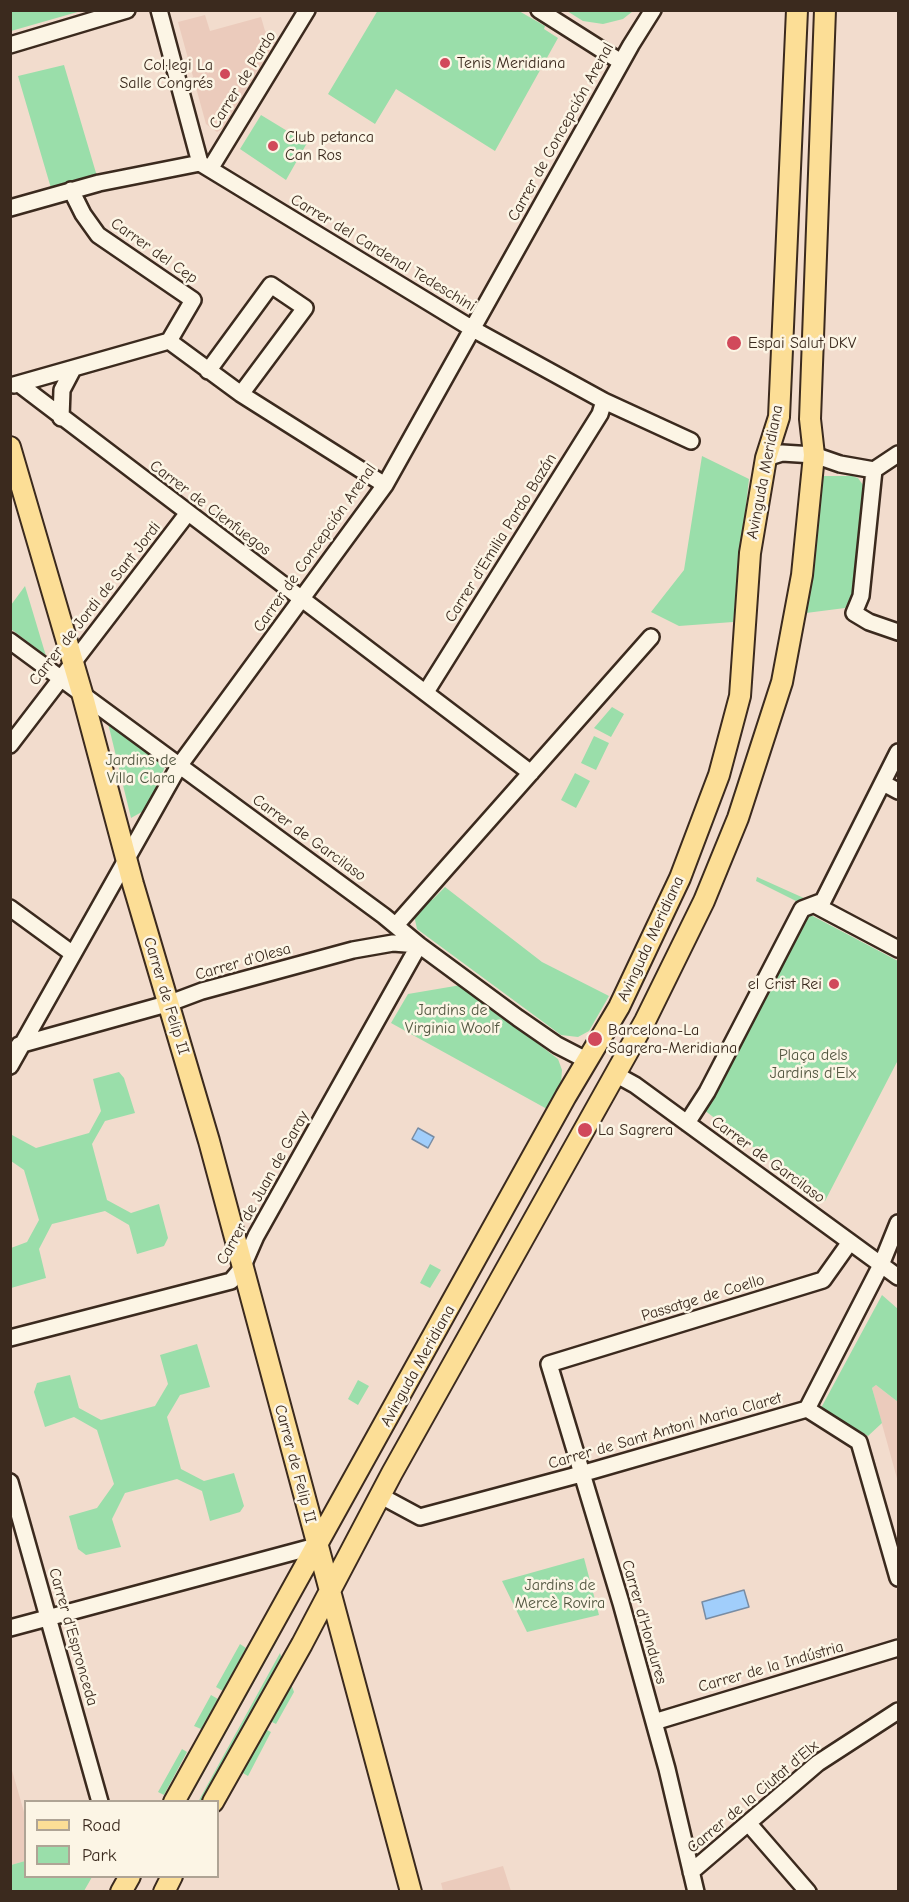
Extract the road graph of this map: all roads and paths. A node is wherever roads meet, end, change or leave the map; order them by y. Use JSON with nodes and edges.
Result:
{"nodes":[{"id":1,"x":127,"y":10,"type":"edge"},
{"id":2,"x":159,"y":10,"type":"edge"},
{"id":3,"x":307,"y":10,"type":"edge"},
{"id":4,"x":538,"y":10,"type":"edge"},
{"id":5,"x":653,"y":10,"type":"edge"},
{"id":6,"x":797,"y":10,"type":"edge"},
{"id":7,"x":825,"y":10,"type":"edge"},
{"id":8,"x":10,"y":45,"type":"edge"},
{"id":9,"x":621,"y":62,"type":"junction"},
{"id":10,"x":205,"y":166,"type":"junction"},
{"id":11,"x":71,"y":190,"type":"junction"},
{"id":12,"x":10,"y":208,"type":"edge"},
{"id":13,"x":471,"y":328,"type":"junction"},
{"id":14,"x":169,"y":342,"type":"junction"},
{"id":15,"x":73,"y":369,"type":"junction"},
{"id":16,"x":208,"y":371,"type":"junction"},
{"id":17,"x":15,"y":385,"type":"edge"},
{"id":18,"x":241,"y":394,"type":"junction"},
{"id":19,"x":604,"y":401,"type":"junction"},
{"id":20,"x":61,"y":418,"type":"junction"},
{"id":21,"x":691,"y":441,"type":"dead end"},
{"id":22,"x":10,"y":447,"type":"edge"},
{"id":23,"x":898,"y":454,"type":"edge"},
{"id":24,"x":814,"y":455,"type":"junction"},
{"id":25,"x":766,"y":458,"type":"junction"},
{"id":26,"x":874,"y":470,"type":"junction"},
{"id":27,"x":385,"y":485,"type":"junction"},
{"id":28,"x":15,"y":488,"type":"edge"},
{"id":29,"x":187,"y":513,"type":"junction"},
{"id":30,"x":303,"y":601,"type":"junction"},
{"id":31,"x":898,"y":632,"type":"edge"},
{"id":32,"x":651,"y":637,"type":"dead end"},
{"id":33,"x":10,"y":641,"type":"edge"},
{"id":34,"x":73,"y":662,"type":"junction"},
{"id":35,"x":61,"y":678,"type":"junction"},
{"id":36,"x":426,"y":692,"type":"junction"},
{"id":37,"x":82,"y":693,"type":"junction"},
{"id":38,"x":10,"y":745,"type":"edge"},
{"id":39,"x":898,"y":752,"type":"edge"},
{"id":40,"x":179,"y":766,"type":"junction"},
{"id":41,"x":531,"y":773,"type":"junction"},
{"id":42,"x":883,"y":783,"type":"junction"},
{"id":43,"x":898,"y":791,"type":"edge"},
{"id":44,"x":126,"y":858,"type":"junction"},
{"id":45,"x":814,"y":905,"type":"junction"},
{"id":46,"x":10,"y":908,"type":"edge"},
{"id":47,"x":396,"y":925,"type":"junction"},
{"id":48,"x":419,"y":945,"type":"junction"},
{"id":49,"x":898,"y":949,"type":"edge"},
{"id":50,"x":73,"y":954,"type":"junction"},
{"id":51,"x":170,"y":1003,"type":"junction"},
{"id":52,"x":17,"y":1046,"type":"edge"},
{"id":53,"x":588,"y":1060,"type":"junction"},
{"id":54,"x":10,"y":1066,"type":"edge"},
{"id":55,"x":615,"y":1074,"type":"junction"},
{"id":56,"x":687,"y":1123,"type":"junction"},
{"id":57,"x":898,"y":1223,"type":"edge"},
{"id":58,"x":850,"y":1242,"type":"junction"},
{"id":59,"x":881,"y":1265,"type":"junction"},
{"id":60,"x":242,"y":1268,"type":"junction"},
{"id":61,"x":898,"y":1277,"type":"edge"},
{"id":62,"x":10,"y":1338,"type":"edge"},
{"id":63,"x":549,"y":1364,"type":"joint"},
{"id":64,"x":807,"y":1409,"type":"junction"},
{"id":65,"x":581,"y":1474,"type":"junction"},
{"id":66,"x":10,"y":1482,"type":"edge"},
{"id":67,"x":381,"y":1496,"type":"junction"},
{"id":68,"x":316,"y":1546,"type":"junction"},
{"id":69,"x":898,"y":1578,"type":"edge"},
{"id":70,"x":329,"y":1593,"type":"junction"},
{"id":71,"x":49,"y":1616,"type":"junction"},
{"id":72,"x":10,"y":1628,"type":"edge"},
{"id":73,"x":898,"y":1648,"type":"edge"},
{"id":74,"x":898,"y":1711,"type":"edge"},
{"id":75,"x":654,"y":1722,"type":"junction"},
{"id":76,"x":99,"y":1800,"type":"edge"},
{"id":77,"x":175,"y":1800,"type":"edge"},
{"id":78,"x":214,"y":1800,"type":"edge"},
{"id":79,"x":748,"y":1824,"type":"junction"},
{"id":80,"x":691,"y":1872,"type":"junction"},
{"id":81,"x":171,"y":1878,"type":"edge"},
{"id":82,"x":164,"y":1892,"type":"edge"},
{"id":83,"x":411,"y":1892,"type":"edge"},
{"id":84,"x":696,"y":1892,"type":"edge"},
{"id":85,"x":808,"y":1892,"type":"edge"}],
"edges":[{"from":1,"to":8,"type":"street"},
{"from":2,"to":10,"type":"street"},
{"from":3,"to":10,"type":"street","name":"Carrer de Pardo"},
{"from":4,"to":9,"type":"street"},
{"from":5,"to":9,"type":"street","name":"Carrer de Concepción Arenal"},
{"from":6,"to":25,"type":"main road","name":"Avinguda Meridiana"},
{"from":7,"to":24,"type":"main road","name":"Avinguda Meridiana"},
{"from":9,"to":13,"type":"street","name":"Carrer de Concepción Arenal"},
{"from":10,"to":11,"type":"street"},
{"from":10,"to":13,"type":"street","name":"Carrer del Cardenal Tedeschini"},
{"from":11,"to":12,"type":"street"},
{"from":11,"to":14,"type":"street","name":"Carrer del Cep"},
{"from":13,"to":19,"type":"street","name":"Carrer del Cardenal Tedeschini"},
{"from":13,"to":27,"type":"street","name":"Carrer de Concepción Arenal"},
{"from":14,"to":15,"type":"street"},
{"from":14,"to":16,"type":"street"},
{"from":15,"to":17,"type":"street"},
{"from":15,"to":20,"type":"street"},
{"from":16,"to":18,"type":"street"},
{"from":16,"to":18,"type":"street"},
{"from":17,"to":20,"type":"street","name":"Carrer de Cienfuegos"},
{"from":18,"to":27,"type":"street"},
{"from":19,"to":21,"type":"street","name":"Carrer del Cardenal Tedeschini"},
{"from":19,"to":36,"type":"street","name":"Carrer d'Emilia Pardo Bazán"},
{"from":20,"to":29,"type":"street","name":"Carrer de Cienfuegos"},
{"from":22,"to":28,"type":"main road","name":"Carrer de Felip II"},
{"from":23,"to":26,"type":"street"},
{"from":24,"to":25,"type":"street"},
{"from":24,"to":26,"type":"street"},
{"from":24,"to":55,"type":"main road","name":"Avinguda Meridiana"},
{"from":25,"to":53,"type":"main road","name":"Avinguda Meridiana"},
{"from":26,"to":31,"type":"street"},
{"from":27,"to":30,"type":"street","name":"Carrer de Concepción Arenal"},
{"from":28,"to":34,"type":"main road","name":"Carrer de Felip II"},
{"from":29,"to":30,"type":"street","name":"Carrer de Cienfuegos"},
{"from":29,"to":34,"type":"street","name":"Carrer de Jordi de Sant Jordi"},
{"from":30,"to":36,"type":"street","name":"Carrer de Cienfuegos"},
{"from":30,"to":40,"type":"street","name":"Carrer de Concepción Arenal"},
{"from":32,"to":41,"type":"street"},
{"from":33,"to":35,"type":"street","name":"Carrer de Garcilaso"},
{"from":34,"to":35,"type":"street","name":"Carrer de Jordi de Sant Jordi"},
{"from":34,"to":37,"type":"main road","name":"Carrer de Felip II"},
{"from":35,"to":37,"type":"street","name":"Carrer de Garcilaso"},
{"from":35,"to":38,"type":"street","name":"Carrer de Jordi de Sant Jordi"},
{"from":36,"to":41,"type":"street","name":"Carrer de Cienfuegos"},
{"from":37,"to":40,"type":"street","name":"Carrer de Garcilaso"},
{"from":37,"to":44,"type":"main road","name":"Carrer de Felip II"},
{"from":39,"to":42,"type":"street"},
{"from":40,"to":44,"type":"street","name":"Carrer de Concepción Arenal"},
{"from":40,"to":47,"type":"street","name":"Carrer de Garcilaso"},
{"from":41,"to":47,"type":"street"},
{"from":42,"to":43,"type":"street"},
{"from":42,"to":45,"type":"street"},
{"from":44,"to":50,"type":"street","name":"Carrer de Concepción Arenal"},
{"from":44,"to":51,"type":"main road","name":"Carrer de Felip II"},
{"from":45,"to":49,"type":"street"},
{"from":45,"to":56,"type":"street"},
{"from":46,"to":50,"type":"street"},
{"from":47,"to":48,"type":"street","name":"Carrer de Garcilaso"},
{"from":48,"to":51,"type":"street","name":"Carrer d'Olesa"},
{"from":48,"to":53,"type":"street","name":"Carrer de Garcilaso"},
{"from":48,"to":60,"type":"street","name":"Carrer de Juan de Garay"},
{"from":50,"to":52,"type":"street","name":"Carrer de Concepción Arenal"},
{"from":51,"to":52,"type":"street","name":"Carrer d'Olesa"},
{"from":51,"to":60,"type":"main road","name":"Carrer de Felip II"},
{"from":52,"to":54,"type":"street","name":"Carrer de Concepción Arenal"},
{"from":53,"to":55,"type":"main road"},
{"from":53,"to":68,"type":"main road","name":"Avinguda Meridiana"},
{"from":55,"to":56,"type":"street","name":"Carrer de Garcilaso"},
{"from":55,"to":67,"type":"main road","name":"Avinguda Meridiana"},
{"from":56,"to":58,"type":"street","name":"Carrer de Garcilaso"},
{"from":57,"to":59,"type":"street","name":"Carrer de Sant Antoni Maria Claret"},
{"from":58,"to":59,"type":"street","name":"Carrer de Garcilaso"},
{"from":58,"to":63,"type":"street","name":"Passatge de Coello"},
{"from":59,"to":61,"type":"street","name":"Carrer de Garcilaso"},
{"from":59,"to":64,"type":"street","name":"Carrer de Sant Antoni Maria Claret"},
{"from":60,"to":62,"type":"street","name":"Carrer de Juan de Garay"},
{"from":60,"to":68,"type":"main road","name":"Carrer de Felip II"},
{"from":63,"to":65,"type":"street","name":"Carrer d'Hondures"},
{"from":64,"to":65,"type":"street","name":"Carrer de Sant Antoni Maria Claret"},
{"from":64,"to":69,"type":"street"},
{"from":65,"to":67,"type":"street","name":"Carrer de Sant Antoni Maria Claret"},
{"from":65,"to":75,"type":"street","name":"Carrer d'Hondures"},
{"from":66,"to":71,"type":"street","name":"Carrer d'Espronceda"},
{"from":67,"to":70,"type":"main road","name":"Avinguda Meridiana"},
{"from":68,"to":70,"type":"main road","name":"Carrer de Felip II"},
{"from":68,"to":71,"type":"street"},
{"from":68,"to":77,"type":"main road","name":"Avinguda Meridiana"},
{"from":70,"to":78,"type":"main road","name":"Avinguda Meridiana"},
{"from":70,"to":83,"type":"main road"},
{"from":71,"to":72,"type":"street"},
{"from":71,"to":76,"type":"street","name":"Carrer d'Espronceda"},
{"from":73,"to":75,"type":"street","name":"Carrer de la Indústria"},
{"from":74,"to":79,"type":"street","name":"Carrer de la Ciutat d'Elx"},
{"from":75,"to":80,"type":"street","name":"Carrer d'Hondures"},
{"from":79,"to":80,"type":"street","name":"Carrer de la Ciutat d'Elx"},
{"from":79,"to":85,"type":"street"},
{"from":80,"to":84,"type":"street","name":"Carrer d'Hondures"},
{"from":81,"to":82,"type":"main road"}]}
